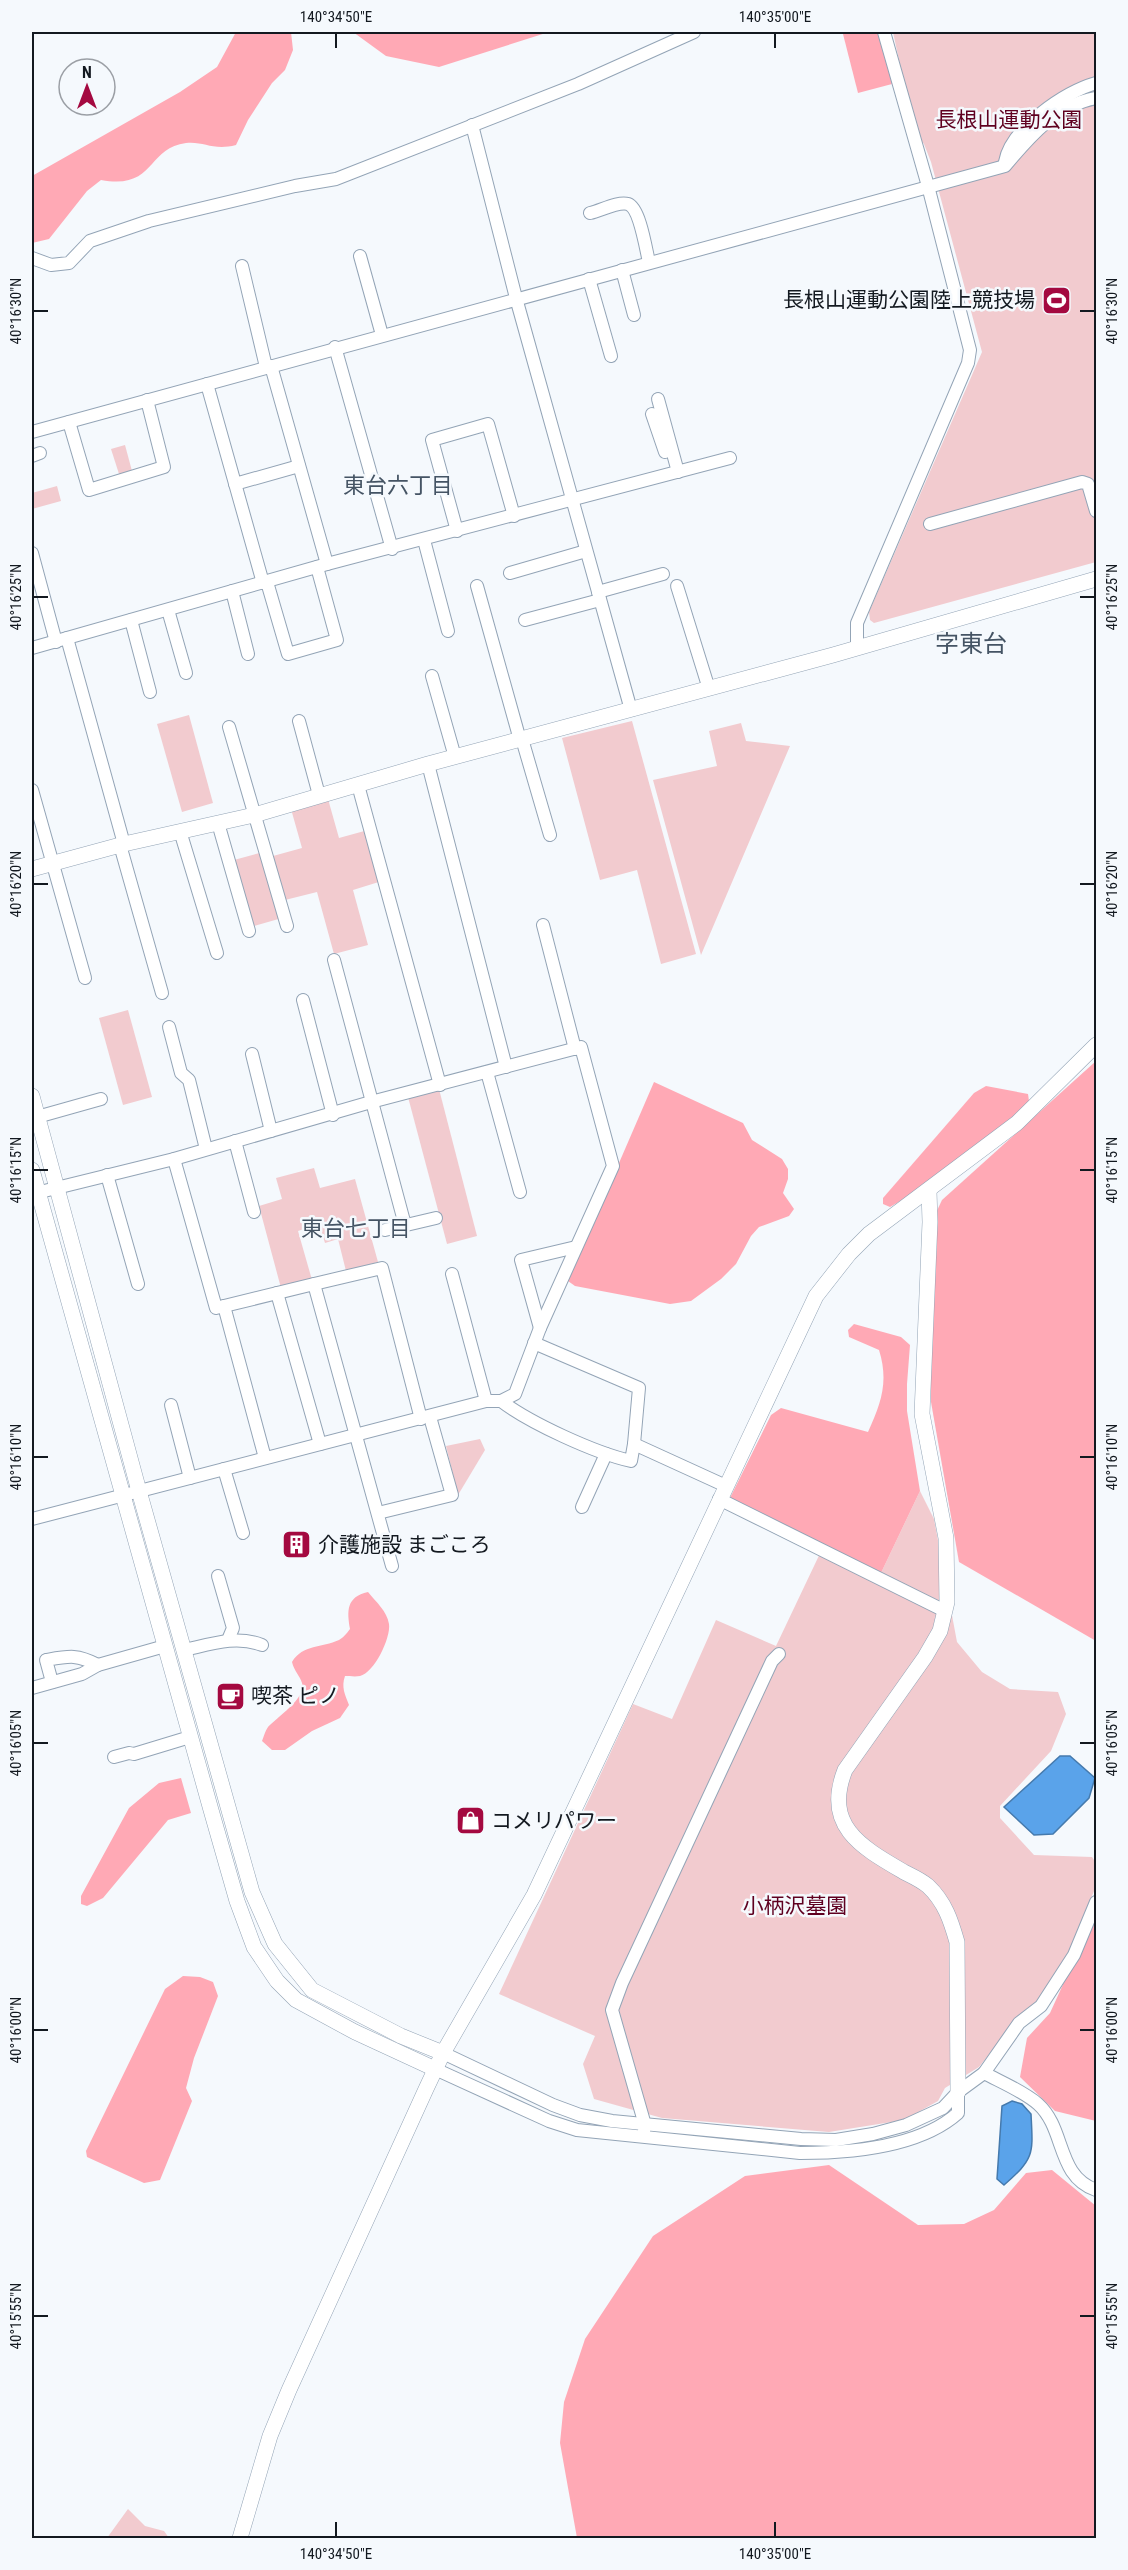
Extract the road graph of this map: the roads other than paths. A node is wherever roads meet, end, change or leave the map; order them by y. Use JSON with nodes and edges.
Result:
{"nodes":[{"id":1,"x":694,"y":32,"type":"edge"},
{"id":2,"x":884,"y":32,"type":"edge"},
{"id":3,"x":1096,"y":83,"type":"edge"},
{"id":4,"x":1096,"y":98,"type":"edge"},
{"id":5,"x":472,"y":125,"type":"junction"},
{"id":6,"x":1005,"y":166,"type":"junction"},
{"id":7,"x":928,"y":186,"type":"junction"},
{"id":8,"x":590,"y":213,"type":"dead end"},
{"id":9,"x":360,"y":256,"type":"dead end"},
{"id":10,"x":32,"y":258,"type":"edge"},
{"id":11,"x":649,"y":262,"type":"junction"},
{"id":12,"x":242,"y":266,"type":"dead end"},
{"id":13,"x":622,"y":270,"type":"junction"},
{"id":14,"x":589,"y":279,"type":"junction"},
{"id":15,"x":516,"y":298,"type":"junction"},
{"id":16,"x":634,"y":315,"type":"dead end"},
{"id":17,"x":382,"y":335,"type":"junction"},
{"id":18,"x":335,"y":347,"type":"junction"},
{"id":19,"x":611,"y":356,"type":"dead end"},
{"id":20,"x":269,"y":366,"type":"junction"},
{"id":21,"x":207,"y":384,"type":"junction"},
{"id":22,"x":658,"y":399,"type":"dead end"},
{"id":23,"x":147,"y":400,"type":"junction"},
{"id":24,"x":652,"y":414,"type":"dead end"},
{"id":25,"x":69,"y":422,"type":"junction"},
{"id":26,"x":32,"y":432,"type":"edge"},
{"id":27,"x":730,"y":458,"type":"dead end"},
{"id":28,"x":299,"y":466,"type":"junction"},
{"id":29,"x":675,"y":473,"type":"junction"},
{"id":30,"x":235,"y":484,"type":"junction"},
{"id":31,"x":572,"y":500,"type":"junction"},
{"id":32,"x":1096,"y":512,"type":"edge"},
{"id":33,"x":514,"y":516,"type":"junction"},
{"id":34,"x":930,"y":524,"type":"dead end"},
{"id":35,"x":457,"y":531,"type":"junction"},
{"id":36,"x":424,"y":540,"type":"junction"},
{"id":37,"x":392,"y":549,"type":"junction"},
{"id":38,"x":586,"y":550,"type":"junction"},
{"id":39,"x":32,"y":553,"type":"edge"},
{"id":40,"x":322,"y":566,"type":"junction"},
{"id":41,"x":510,"y":573,"type":"dead end"},
{"id":42,"x":663,"y":574,"type":"dead end"},
{"id":43,"x":1096,"y":579,"type":"edge"},
{"id":44,"x":265,"y":582,"type":"junction"},
{"id":45,"x":477,"y":586,"type":"dead end"},
{"id":46,"x":677,"y":586,"type":"dead end"},
{"id":47,"x":232,"y":591,"type":"junction"},
{"id":48,"x":599,"y":596,"type":"junction"},
{"id":49,"x":168,"y":610,"type":"junction"},
{"id":50,"x":131,"y":620,"type":"junction"},
{"id":51,"x":525,"y":620,"type":"dead end"},
{"id":52,"x":448,"y":632,"type":"dead end"},
{"id":53,"x":61,"y":640,"type":"junction"},
{"id":54,"x":857,"y":647,"type":"junction"},
{"id":55,"x":32,"y":648,"type":"edge"},
{"id":56,"x":248,"y":654,"type":"dead end"},
{"id":57,"x":186,"y":673,"type":"dead end"},
{"id":58,"x":432,"y":676,"type":"dead end"},
{"id":59,"x":709,"y":689,"type":"junction"},
{"id":60,"x":150,"y":692,"type":"dead end"},
{"id":61,"x":631,"y":710,"type":"junction"},
{"id":62,"x":298,"y":721,"type":"dead end"},
{"id":63,"x":229,"y":727,"type":"dead end"},
{"id":64,"x":521,"y":739,"type":"junction"},
{"id":65,"x":455,"y":757,"type":"junction"},
{"id":66,"x":428,"y":764,"type":"junction"},
{"id":67,"x":358,"y":785,"type":"junction"},
{"id":68,"x":32,"y":790,"type":"edge"},
{"id":69,"x":320,"y":795,"type":"junction"},
{"id":70,"x":254,"y":815,"type":"junction"},
{"id":71,"x":218,"y":823,"type":"junction"},
{"id":72,"x":180,"y":831,"type":"junction"},
{"id":73,"x":549,"y":835,"type":"dead end"},
{"id":74,"x":122,"y":845,"type":"junction"},
{"id":75,"x":53,"y":863,"type":"junction"},
{"id":76,"x":32,"y":869,"type":"edge"},
{"id":77,"x":543,"y":925,"type":"dead end"},
{"id":78,"x":287,"y":926,"type":"dead end"},
{"id":79,"x":249,"y":931,"type":"dead end"},
{"id":80,"x":217,"y":953,"type":"dead end"},
{"id":81,"x":334,"y":960,"type":"dead end"},
{"id":82,"x":85,"y":978,"type":"dead end"},
{"id":83,"x":162,"y":993,"type":"dead end"},
{"id":84,"x":303,"y":1000,"type":"dead end"},
{"id":85,"x":169,"y":1027,"type":"dead end"},
{"id":86,"x":1096,"y":1045,"type":"edge"},
{"id":87,"x":575,"y":1049,"type":"junction"},
{"id":88,"x":252,"y":1054,"type":"dead end"},
{"id":89,"x":506,"y":1067,"type":"junction"},
{"id":90,"x":487,"y":1072,"type":"junction"},
{"id":91,"x":440,"y":1085,"type":"junction"},
{"id":92,"x":32,"y":1096,"type":"edge"},
{"id":93,"x":101,"y":1099,"type":"dead end"},
{"id":94,"x":371,"y":1102,"type":"junction"},
{"id":95,"x":333,"y":1115,"type":"junction"},
{"id":96,"x":37,"y":1118,"type":"junction"},
{"id":97,"x":271,"y":1131,"type":"junction"},
{"id":98,"x":235,"y":1141,"type":"junction"},
{"id":99,"x":206,"y":1149,"type":"junction"},
{"id":100,"x":174,"y":1159,"type":"junction"},
{"id":101,"x":32,"y":1170,"type":"edge"},
{"id":102,"x":106,"y":1175,"type":"junction"},
{"id":103,"x":56,"y":1188,"type":"junction"},
{"id":104,"x":929,"y":1191,"type":"junction"},
{"id":105,"x":520,"y":1192,"type":"dead end"},
{"id":106,"x":34,"y":1193,"type":"edge"},
{"id":107,"x":254,"y":1212,"type":"dead end"},
{"id":108,"x":436,"y":1218,"type":"dead end"},
{"id":109,"x":405,"y":1225,"type":"junction"},
{"id":110,"x":385,"y":1230,"type":"dead end"},
{"id":111,"x":576,"y":1247,"type":"junction"},
{"id":112,"x":452,"y":1274,"type":"dead end"},
{"id":113,"x":138,"y":1284,"type":"dead end"},
{"id":114,"x":314,"y":1284,"type":"junction"},
{"id":115,"x":277,"y":1293,"type":"junction"},
{"id":116,"x":224,"y":1306,"type":"junction"},
{"id":117,"x":540,"y":1328,"type":"junction"},
{"id":118,"x":534,"y":1342,"type":"junction"},
{"id":119,"x":486,"y":1401,"type":"junction"},
{"id":120,"x":501,"y":1401,"type":"junction"},
{"id":121,"x":171,"y":1405,"type":"dead end"},
{"id":122,"x":425,"y":1418,"type":"junction"},
{"id":123,"x":357,"y":1435,"type":"junction"},
{"id":124,"x":320,"y":1444,"type":"junction"},
{"id":125,"x":634,"y":1444,"type":"junction"},
{"id":126,"x":606,"y":1454,"type":"junction"},
{"id":127,"x":265,"y":1458,"type":"junction"},
{"id":128,"x":224,"y":1469,"type":"junction"},
{"id":129,"x":190,"y":1478,"type":"junction"},
{"id":130,"x":139,"y":1491,"type":"junction"},
{"id":131,"x":722,"y":1492,"type":"junction"},
{"id":132,"x":123,"y":1496,"type":"junction"},
{"id":133,"x":582,"y":1507,"type":"dead end"},
{"id":134,"x":378,"y":1513,"type":"junction"},
{"id":135,"x":32,"y":1519,"type":"edge"},
{"id":136,"x":243,"y":1533,"type":"dead end"},
{"id":137,"x":392,"y":1566,"type":"dead end"},
{"id":138,"x":218,"y":1576,"type":"dead end"},
{"id":139,"x":945,"y":1611,"type":"junction"},
{"id":140,"x":228,"y":1640,"type":"junction"},
{"id":141,"x":262,"y":1645,"type":"dead end"},
{"id":142,"x":165,"y":1646,"type":"junction"},
{"id":143,"x":185,"y":1650,"type":"junction"},
{"id":144,"x":779,"y":1654,"type":"dead end"},
{"id":145,"x":98,"y":1665,"type":"junction"},
{"id":146,"x":52,"y":1682,"type":"junction"},
{"id":147,"x":32,"y":1688,"type":"edge"},
{"id":148,"x":190,"y":1737,"type":"junction"},
{"id":149,"x":114,"y":1757,"type":"dead end"},
{"id":150,"x":1096,"y":1902,"type":"edge"},
{"id":151,"x":443,"y":2053,"type":"junction"},
{"id":152,"x":435,"y":2069,"type":"junction"},
{"id":153,"x":984,"y":2073,"type":"junction"},
{"id":154,"x":958,"y":2092,"type":"junction"},
{"id":155,"x":645,"y":2125,"type":"junction"},
{"id":156,"x":644,"y":2138,"type":"junction"},
{"id":157,"x":1096,"y":2190,"type":"edge"},
{"id":158,"x":240,"y":2538,"type":"edge"}],
"edges":[{"from":1,"to":5,"type":"street"},
{"from":2,"to":7,"type":"street"},
{"from":3,"to":6,"type":"street"},
{"from":4,"to":6,"type":"street"},
{"from":5,"to":10,"type":"street"},
{"from":5,"to":15,"type":"street"},
{"from":6,"to":7,"type":"street"},
{"from":7,"to":11,"type":"street"},
{"from":7,"to":54,"type":"street"},
{"from":8,"to":11,"type":"street"},
{"from":9,"to":17,"type":"street"},
{"from":11,"to":13,"type":"street"},
{"from":12,"to":20,"type":"street"},
{"from":13,"to":14,"type":"street"},
{"from":13,"to":16,"type":"street"},
{"from":14,"to":15,"type":"street"},
{"from":14,"to":19,"type":"street"},
{"from":15,"to":17,"type":"street"},
{"from":15,"to":31,"type":"street"},
{"from":17,"to":18,"type":"street"},
{"from":18,"to":20,"type":"street"},
{"from":18,"to":37,"type":"street"},
{"from":20,"to":21,"type":"street"},
{"from":20,"to":28,"type":"street"},
{"from":21,"to":23,"type":"street"},
{"from":21,"to":30,"type":"street"},
{"from":22,"to":29,"type":"street"},
{"from":23,"to":25,"type":"street"},
{"from":23,"to":25,"type":"street"},
{"from":24,"to":29,"type":"street"},
{"from":25,"to":26,"type":"street"},
{"from":27,"to":29,"type":"street"},
{"from":28,"to":30,"type":"street"},
{"from":28,"to":40,"type":"street"},
{"from":29,"to":31,"type":"street"},
{"from":30,"to":44,"type":"street"},
{"from":31,"to":33,"type":"street"},
{"from":31,"to":38,"type":"street"},
{"from":32,"to":34,"type":"street"},
{"from":33,"to":35,"type":"street"},
{"from":33,"to":35,"type":"street"},
{"from":35,"to":36,"type":"street"},
{"from":36,"to":37,"type":"street"},
{"from":36,"to":52,"type":"street"},
{"from":37,"to":40,"type":"street"},
{"from":38,"to":41,"type":"street"},
{"from":38,"to":48,"type":"street"},
{"from":39,"to":53,"type":"street"},
{"from":40,"to":44,"type":"street"},
{"from":40,"to":44,"type":"street"},
{"from":42,"to":48,"type":"street"},
{"from":43,"to":54,"type":"street"},
{"from":44,"to":47,"type":"street"},
{"from":45,"to":64,"type":"street"},
{"from":46,"to":59,"type":"street"},
{"from":47,"to":49,"type":"street"},
{"from":47,"to":56,"type":"street"},
{"from":48,"to":51,"type":"street"},
{"from":48,"to":61,"type":"street"},
{"from":49,"to":50,"type":"street"},
{"from":49,"to":57,"type":"street"},
{"from":50,"to":53,"type":"street"},
{"from":50,"to":60,"type":"street"},
{"from":53,"to":55,"type":"street"},
{"from":53,"to":74,"type":"street"},
{"from":54,"to":59,"type":"street"},
{"from":58,"to":65,"type":"street"},
{"from":59,"to":61,"type":"street"},
{"from":61,"to":64,"type":"street"},
{"from":62,"to":69,"type":"street"},
{"from":63,"to":70,"type":"street"},
{"from":64,"to":65,"type":"street"},
{"from":64,"to":73,"type":"street"},
{"from":65,"to":66,"type":"street"},
{"from":66,"to":67,"type":"street"},
{"from":66,"to":89,"type":"street"},
{"from":67,"to":69,"type":"street"},
{"from":67,"to":91,"type":"street"},
{"from":68,"to":75,"type":"street"},
{"from":69,"to":70,"type":"street"},
{"from":70,"to":71,"type":"street"},
{"from":70,"to":78,"type":"street"},
{"from":71,"to":72,"type":"street"},
{"from":71,"to":79,"type":"street"},
{"from":72,"to":74,"type":"street"},
{"from":72,"to":80,"type":"street"},
{"from":74,"to":75,"type":"street"},
{"from":74,"to":83,"type":"street"},
{"from":75,"to":76,"type":"street"},
{"from":75,"to":82,"type":"street"},
{"from":77,"to":87,"type":"street"},
{"from":81,"to":94,"type":"street"},
{"from":84,"to":95,"type":"street"},
{"from":85,"to":99,"type":"street"},
{"from":86,"to":104,"type":"street"},
{"from":87,"to":89,"type":"street"},
{"from":87,"to":111,"type":"street"},
{"from":88,"to":97,"type":"street"},
{"from":89,"to":90,"type":"street"},
{"from":90,"to":91,"type":"street"},
{"from":90,"to":105,"type":"street"},
{"from":91,"to":94,"type":"street"},
{"from":92,"to":96,"type":"street"},
{"from":93,"to":96,"type":"street"},
{"from":94,"to":95,"type":"street"},
{"from":94,"to":109,"type":"street"},
{"from":95,"to":97,"type":"street"},
{"from":96,"to":103,"type":"street"},
{"from":97,"to":98,"type":"street"},
{"from":98,"to":99,"type":"street"},
{"from":98,"to":107,"type":"street"},
{"from":99,"to":100,"type":"street"},
{"from":100,"to":102,"type":"street"},
{"from":100,"to":116,"type":"street"},
{"from":101,"to":106,"type":"street"},
{"from":102,"to":103,"type":"street"},
{"from":102,"to":113,"type":"street"},
{"from":103,"to":106,"type":"street"},
{"from":103,"to":130,"type":"street"},
{"from":104,"to":131,"type":"street"},
{"from":104,"to":139,"type":"street"},
{"from":106,"to":132,"type":"street"},
{"from":108,"to":109,"type":"street"},
{"from":109,"to":110,"type":"street"},
{"from":111,"to":117,"type":"street"},
{"from":111,"to":117,"type":"street"},
{"from":112,"to":119,"type":"street"},
{"from":114,"to":115,"type":"street"},
{"from":114,"to":122,"type":"street"},
{"from":114,"to":123,"type":"street"},
{"from":115,"to":116,"type":"street"},
{"from":115,"to":124,"type":"street"},
{"from":116,"to":127,"type":"street"},
{"from":117,"to":118,"type":"street"},
{"from":118,"to":120,"type":"street"},
{"from":118,"to":125,"type":"street"},
{"from":119,"to":120,"type":"street"},
{"from":119,"to":122,"type":"street"},
{"from":120,"to":126,"type":"street"},
{"from":121,"to":129,"type":"street"},
{"from":122,"to":123,"type":"street"},
{"from":122,"to":134,"type":"street"},
{"from":123,"to":124,"type":"street"},
{"from":123,"to":134,"type":"street"},
{"from":124,"to":127,"type":"street"},
{"from":125,"to":126,"type":"street"},
{"from":125,"to":131,"type":"street"},
{"from":126,"to":133,"type":"street"},
{"from":127,"to":128,"type":"street"},
{"from":128,"to":129,"type":"street"},
{"from":128,"to":136,"type":"street"},
{"from":129,"to":130,"type":"street"},
{"from":130,"to":132,"type":"street"},
{"from":130,"to":143,"type":"street"},
{"from":131,"to":139,"type":"street"},
{"from":131,"to":151,"type":"street"},
{"from":132,"to":135,"type":"street"},
{"from":132,"to":142,"type":"street"},
{"from":134,"to":137,"type":"street"},
{"from":138,"to":140,"type":"street"},
{"from":139,"to":154,"type":"street"},
{"from":140,"to":141,"type":"street"},
{"from":140,"to":143,"type":"street"},
{"from":142,"to":145,"type":"street"},
{"from":142,"to":148,"type":"street"},
{"from":143,"to":151,"type":"street"},
{"from":144,"to":155,"type":"street"},
{"from":145,"to":146,"type":"street"},
{"from":145,"to":146,"type":"street"},
{"from":146,"to":147,"type":"street"},
{"from":148,"to":149,"type":"street"},
{"from":148,"to":152,"type":"street"},
{"from":150,"to":153,"type":"street"},
{"from":151,"to":152,"type":"street"},
{"from":151,"to":155,"type":"street"},
{"from":152,"to":156,"type":"street"},
{"from":152,"to":158,"type":"street"},
{"from":153,"to":154,"type":"street"},
{"from":153,"to":157,"type":"street"},
{"from":154,"to":155,"type":"street"},
{"from":154,"to":156,"type":"street"},
{"from":155,"to":156,"type":"street"}]}
